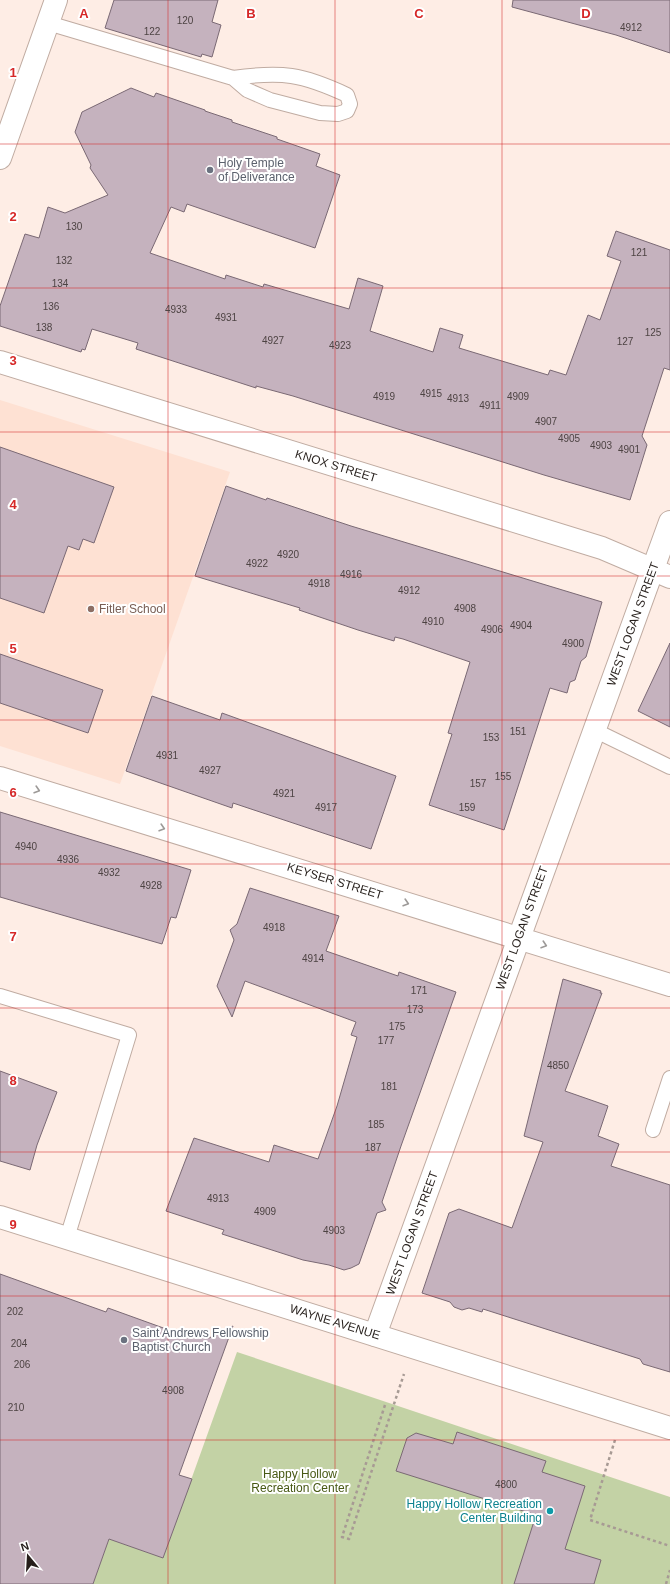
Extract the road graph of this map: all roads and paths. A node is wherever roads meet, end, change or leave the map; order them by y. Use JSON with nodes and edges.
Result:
{"nodes":[{"id":1,"x":56,"y":0,"type":"edge"},
{"id":2,"x":48,"y":23,"type":"junction"},
{"id":3,"x":233,"y":78,"type":"junction"},
{"id":4,"x":0,"y":158,"type":"edge"},
{"id":5,"x":0,"y":362,"type":"edge"},
{"id":6,"x":670,"y":522,"type":"edge"},
{"id":7,"x":662,"y":573,"type":"edge"},
{"id":8,"x":594,"y":730,"type":"junction"},
{"id":9,"x":670,"y":767,"type":"edge"},
{"id":10,"x":0,"y":778,"type":"edge"},
{"id":11,"x":519,"y":937,"type":"junction"},
{"id":12,"x":670,"y":985,"type":"edge"},
{"id":13,"x":0,"y":996,"type":"edge"},
{"id":14,"x":670,"y":1078,"type":"edge"},
{"id":15,"x":653,"y":1130,"type":"dead end"},
{"id":16,"x":0,"y":1217,"type":"edge"},
{"id":17,"x":67,"y":1238,"type":"junction"},
{"id":18,"x":375,"y":1335,"type":"junction"},
{"id":19,"x":413,"y":1347,"type":"junction"},
{"id":20,"x":384,"y":1405,"type":"dead end"},
{"id":21,"x":624,"y":1413,"type":"junction"},
{"id":22,"x":670,"y":1428,"type":"edge"},
{"id":23,"x":670,"y":1546,"type":"edge"},
{"id":24,"x":670,"y":1570,"type":"edge"},
{"id":25,"x":666,"y":1584,"type":"edge"}],
"edges":[{"from":1,"to":2,"type":"street"},
{"from":2,"to":3,"type":"lane"},
{"from":2,"to":4,"type":"street"},
{"from":3,"to":3,"type":"lane"},
{"from":5,"to":7,"type":"street","name":"KNOX STREET"},
{"from":6,"to":7,"type":"street","name":"WEST LOGAN STREET"},
{"from":7,"to":8,"type":"street","name":"WEST LOGAN STREET"},
{"from":8,"to":9,"type":"lane"},
{"from":8,"to":11,"type":"street","name":"WEST LOGAN STREET"},
{"from":10,"to":11,"type":"street","name":"KEYSER STREET","one_way":true},
{"from":11,"to":12,"type":"street","name":"KEYSER STREET","one_way":true},
{"from":11,"to":18,"type":"street","name":"WEST LOGAN STREET"},
{"from":13,"to":17,"type":"lane"},
{"from":14,"to":15,"type":"lane"},
{"from":16,"to":17,"type":"street","name":"WAYNE AVENUE"},
{"from":17,"to":18,"type":"street","name":"WAYNE AVENUE"},
{"from":18,"to":19,"type":"street","name":"WAYNE AVENUE"},
{"from":19,"to":20,"type":"path"},
{"from":19,"to":21,"type":"street","name":"WAYNE AVENUE"},
{"from":21,"to":22,"type":"street","name":"WAYNE AVENUE"},
{"from":21,"to":23,"type":"path"},
{"from":24,"to":25,"type":"path"}]}
